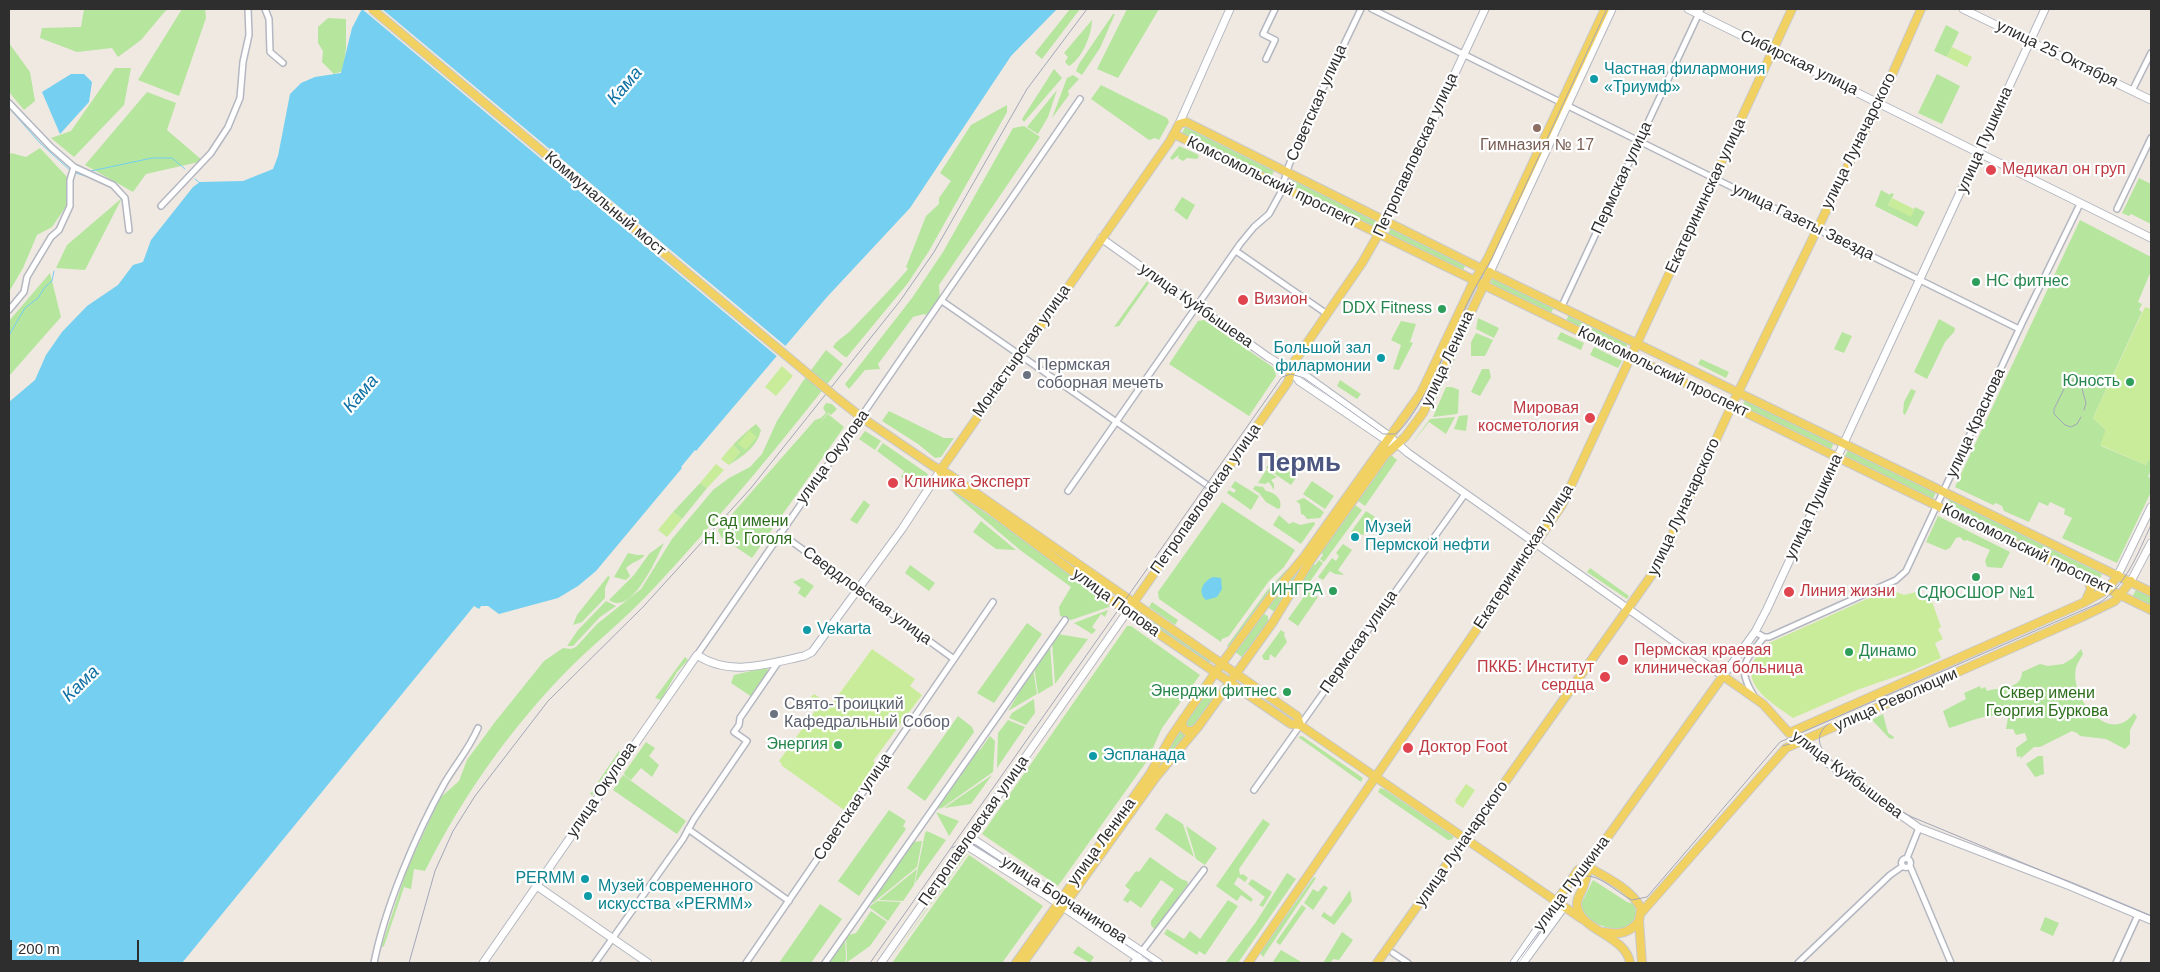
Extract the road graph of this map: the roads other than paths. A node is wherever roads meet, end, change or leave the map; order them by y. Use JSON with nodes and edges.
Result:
{"nodes":[{"id":1,"x":248,"y":9,"type":"edge"},
{"id":2,"x":265,"y":9,"type":"edge"},
{"id":3,"x":372,"y":9,"type":"edge"},
{"id":4,"x":1230,"y":9,"type":"edge"},
{"id":5,"x":1275,"y":9,"type":"edge"},
{"id":6,"x":1361,"y":9,"type":"edge"},
{"id":7,"x":1372,"y":9,"type":"edge"},
{"id":8,"x":1485,"y":9,"type":"edge"},
{"id":9,"x":1605,"y":9,"type":"edge"},
{"id":10,"x":1612,"y":9,"type":"edge"},
{"id":11,"x":1688,"y":9,"type":"edge"},
{"id":12,"x":1792,"y":9,"type":"edge"},
{"id":13,"x":1921,"y":9,"type":"edge"},
{"id":14,"x":1963,"y":9,"type":"edge"},
{"id":15,"x":2045,"y":9,"type":"edge"},
{"id":16,"x":1700,"y":11,"type":"edge"},
{"id":17,"x":2030,"y":41,"type":"junction"},
{"id":18,"x":1773,"y":51,"type":"junction"},
{"id":19,"x":2151,"y":53,"type":"edge"},
{"id":20,"x":1463,"y":54,"type":"junction"},
{"id":21,"x":1266,"y":59,"type":"dead end"},
{"id":22,"x":283,"y":64,"type":"dead end"},
{"id":23,"x":2132,"y":91,"type":"junction"},
{"id":24,"x":1080,"y":99,"type":"dead end"},
{"id":25,"x":2151,"y":100,"type":"edge"},
{"id":26,"x":9,"y":103,"type":"edge"},
{"id":27,"x":1878,"y":103,"type":"junction"},
{"id":28,"x":1564,"y":104,"type":"junction"},
{"id":29,"x":1182,"y":121,"type":"junction"},
{"id":30,"x":1174,"y":134,"type":"junction"},
{"id":31,"x":2151,"y":138,"type":"edge"},
{"id":32,"x":1639,"y":141,"type":"junction"},
{"id":33,"x":1979,"y":152,"type":"junction"},
{"id":34,"x":74,"y":167,"type":"junction"},
{"id":35,"x":1287,"y":171,"type":"junction"},
{"id":36,"x":1714,"y":178,"type":"junction"},
{"id":37,"x":1283,"y":186,"type":"junction"},
{"id":38,"x":2080,"y":204,"type":"junction"},
{"id":39,"x":161,"y":206,"type":"dead end"},
{"id":40,"x":2117,"y":209,"type":"dead end"},
{"id":41,"x":1386,"y":221,"type":"junction"},
{"id":42,"x":1817,"y":229,"type":"junction"},
{"id":43,"x":128,"y":230,"type":"dead end"},
{"id":44,"x":1380,"y":235,"type":"junction"},
{"id":45,"x":1101,"y":238,"type":"junction"},
{"id":46,"x":2151,"y":238,"type":"edge"},
{"id":47,"x":1236,"y":250,"type":"junction"},
{"id":48,"x":1486,"y":270,"type":"junction"},
{"id":49,"x":1919,"y":279,"type":"junction"},
{"id":50,"x":1474,"y":281,"type":"junction"},
{"id":51,"x":1483,"y":285,"type":"junction"},
{"id":52,"x":942,"y":301,"type":"junction"},
{"id":53,"x":1197,"y":306,"type":"junction"},
{"id":54,"x":1562,"y":306,"type":"junction"},
{"id":55,"x":9,"y":310,"type":"edge"},
{"id":56,"x":1327,"y":314,"type":"junction"},
{"id":57,"x":1556,"y":320,"type":"junction"},
{"id":58,"x":2020,"y":329,"type":"junction"},
{"id":59,"x":1638,"y":343,"type":"junction"},
{"id":60,"x":1019,"y":355,"type":"junction"},
{"id":61,"x":1631,"y":357,"type":"junction"},
{"id":62,"x":1292,"y":371,"type":"junction"},
{"id":63,"x":1299,"y":381,"type":"junction"},
{"id":64,"x":1284,"y":388,"type":"junction"},
{"id":65,"x":1738,"y":392,"type":"junction"},
{"id":66,"x":837,"y":398,"type":"joint"},
{"id":67,"x":1732,"y":405,"type":"junction"},
{"id":68,"x":861,"y":417,"type":"junction"},
{"id":69,"x":1117,"y":422,"type":"junction"},
{"id":70,"x":1391,"y":438,"type":"junction"},
{"id":71,"x":1843,"y":443,"type":"junction"},
{"id":72,"x":1837,"y":457,"type":"junction"},
{"id":73,"x":940,"y":471,"type":"junction"},
{"id":74,"x":1213,"y":489,"type":"junction"},
{"id":75,"x":1068,"y":491,"type":"dead end"},
{"id":76,"x":1944,"y":492,"type":"junction"},
{"id":77,"x":1465,"y":494,"type":"junction"},
{"id":78,"x":1938,"y":506,"type":"junction"},
{"id":79,"x":2151,"y":507,"type":"edge"},
{"id":80,"x":780,"y":533,"type":"junction"},
{"id":81,"x":2151,"y":543,"type":"edge"},
{"id":82,"x":1536,"y":544,"type":"junction"},
{"id":83,"x":2118,"y":575,"type":"junction"},
{"id":84,"x":2088,"y":579,"type":"junction"},
{"id":85,"x":2130,"y":581,"type":"junction"},
{"id":86,"x":858,"y":589,"type":"junction"},
{"id":87,"x":2108,"y":589,"type":"junction"},
{"id":88,"x":2151,"y":592,"type":"edge"},
{"id":89,"x":2120,"y":595,"type":"junction"},
{"id":90,"x":993,"y":602,"type":"dead end"},
{"id":91,"x":1134,"y":602,"type":"junction"},
{"id":92,"x":2085,"y":602,"type":"junction"},
{"id":93,"x":1629,"y":609,"type":"junction"},
{"id":94,"x":2151,"y":610,"type":"edge"},
{"id":95,"x":1127,"y":612,"type":"junction"},
{"id":96,"x":1258,"y":614,"type":"junction"},
{"id":97,"x":1065,"y":620,"type":"dead end"},
{"id":98,"x":1273,"y":622,"type":"junction"},
{"id":99,"x":1755,"y":632,"type":"junction"},
{"id":100,"x":1764,"y":637,"type":"junction"},
{"id":101,"x":697,"y":655,"type":"junction"},
{"id":102,"x":954,"y":659,"type":"junction"},
{"id":103,"x":780,"y":661,"type":"junction"},
{"id":104,"x":1222,"y":663,"type":"junction"},
{"id":105,"x":1215,"y":673,"type":"junction"},
{"id":106,"x":1236,"y":673,"type":"junction"},
{"id":107,"x":1723,"y":676,"type":"junction"},
{"id":108,"x":1230,"y":682,"type":"junction"},
{"id":109,"x":1755,"y":699,"type":"junction"},
{"id":110,"x":1184,"y":717,"type":"junction"},
{"id":111,"x":1300,"y":725,"type":"junction"},
{"id":112,"x":1198,"y":727,"type":"junction"},
{"id":113,"x":478,"y":728,"type":"dead end"},
{"id":114,"x":1789,"y":732,"type":"junction"},
{"id":115,"x":1800,"y":742,"type":"junction"},
{"id":116,"x":1374,"y":777,"type":"junction"},
{"id":117,"x":1254,"y":790,"type":"dead end"},
{"id":118,"x":1919,"y":828,"type":"junction"},
{"id":119,"x":688,"y":829,"type":"junction"},
{"id":120,"x":970,"y":837,"type":"junction"},
{"id":121,"x":1465,"y":839,"type":"junction"},
{"id":122,"x":964,"y":844,"type":"junction"},
{"id":123,"x":1907,"y":858,"type":"junction"},
{"id":124,"x":1902,"y":866,"type":"junction"},
{"id":125,"x":1910,"y":866,"type":"junction"},
{"id":126,"x":1588,"y":868,"type":"junction"},
{"id":127,"x":1204,"y":870,"type":"dead end"},
{"id":128,"x":1606,"y":877,"type":"junction"},
{"id":129,"x":537,"y":886,"type":"junction"},
{"id":130,"x":1584,"y":886,"type":"junction"},
{"id":131,"x":789,"y":900,"type":"junction"},
{"id":132,"x":1556,"y":902,"type":"junction"},
{"id":133,"x":1062,"y":903,"type":"junction"},
{"id":134,"x":1564,"y":907,"type":"junction"},
{"id":135,"x":2138,"y":915,"type":"junction"},
{"id":136,"x":1640,"y":917,"type":"junction"},
{"id":137,"x":2151,"y":920,"type":"edge"},
{"id":138,"x":1586,"y":921,"type":"junction"},
{"id":139,"x":1601,"y":931,"type":"junction"},
{"id":140,"x":612,"y":939,"type":"junction"},
{"id":141,"x":1393,"y":953,"type":"dead end"},
{"id":142,"x":1137,"y":958,"type":"edge"},
{"id":143,"x":374,"y":963,"type":"edge"},
{"id":144,"x":483,"y":963,"type":"edge"},
{"id":145,"x":595,"y":963,"type":"edge"},
{"id":146,"x":648,"y":963,"type":"edge"},
{"id":147,"x":746,"y":963,"type":"edge"},
{"id":148,"x":825,"y":963,"type":"edge"},
{"id":149,"x":881,"y":963,"type":"edge"},
{"id":150,"x":1016,"y":963,"type":"edge"},
{"id":151,"x":1023,"y":963,"type":"edge"},
{"id":152,"x":1145,"y":963,"type":"edge"},
{"id":153,"x":1159,"y":963,"type":"edge"},
{"id":154,"x":1248,"y":963,"type":"edge"},
{"id":155,"x":1377,"y":963,"type":"edge"},
{"id":156,"x":1408,"y":963,"type":"edge"},
{"id":157,"x":1514,"y":963,"type":"edge"},
{"id":158,"x":1523,"y":963,"type":"edge"},
{"id":159,"x":1630,"y":963,"type":"edge"},
{"id":160,"x":1642,"y":963,"type":"edge"},
{"id":161,"x":1798,"y":963,"type":"edge"},
{"id":162,"x":1951,"y":963,"type":"edge"},
{"id":163,"x":2116,"y":963,"type":"edge"}],
"edges":[{"from":1,"to":39,"type":"street"},
{"from":2,"to":22,"type":"street"},
{"from":3,"to":66,"type":"main road","name":"Коммунальный мост","bridge":true},
{"from":4,"to":29,"type":"main road","name":"Монастырская улица"},
{"from":5,"to":21,"type":"street"},
{"from":6,"to":35,"type":"street","name":"Советская улица"},
{"from":7,"to":20,"type":"street","name":"улица Газеты Звезда"},
{"from":8,"to":20,"type":"main road","name":"Петропавловская улица"},
{"from":9,"to":28,"type":"main road","name":"улица Ленина"},
{"from":10,"to":28,"type":"main road","name":"улица Ленина"},
{"from":11,"to":16,"type":"main road","name":"Сибирская улица"},
{"from":12,"to":18,"type":"main road","name":"Екатерининская улица"},
{"from":13,"to":27,"type":"main road","name":"улица Луначарского"},
{"from":14,"to":17,"type":"main road","name":"улица 25 Октября"},
{"from":15,"to":17,"type":"main road","name":"улица Пушкина"},
{"from":16,"to":18,"type":"main road","name":"Сибирская улица"},
{"from":16,"to":32,"type":"street","name":"Пермская улица"},
{"from":17,"to":23,"type":"main road","name":"улица 25 Октября"},
{"from":17,"to":33,"type":"main road","name":"улица Пушкина"},
{"from":18,"to":27,"type":"main road","name":"Сибирская улица"},
{"from":18,"to":36,"type":"main road","name":"Екатерининская улица"},
{"from":19,"to":23,"type":"street"},
{"from":20,"to":28,"type":"street","name":"улица Газеты Звезда"},
{"from":20,"to":41,"type":"main road","name":"Петропавловская улица"},
{"from":23,"to":25,"type":"main road","name":"улица 25 Октября"},
{"from":24,"to":52,"type":"street","name":"улица Окулова"},
{"from":26,"to":34,"type":"street"},
{"from":27,"to":33,"type":"main road","name":"Сибирская улица"},
{"from":27,"to":42,"type":"main road","name":"улица Луначарского"},
{"from":28,"to":32,"type":"street","name":"улица Газеты Звезда"},
{"from":28,"to":48,"type":"main road","name":"улица Ленина"},
{"from":29,"to":30,"type":"main road","name":"Монастырская улица"},
{"from":29,"to":35,"type":"main road","name":"Комсомольский проспект"},
{"from":30,"to":37,"type":"main road","name":"Комсомольский проспект"},
{"from":30,"to":45,"type":"main road","name":"Монастырская улица"},
{"from":31,"to":40,"type":"street"},
{"from":32,"to":36,"type":"street","name":"улица Газеты Звезда"},
{"from":32,"to":54,"type":"street","name":"Пермская улица"},
{"from":33,"to":38,"type":"main road","name":"Сибирская улица"},
{"from":33,"to":49,"type":"main road","name":"улица Пушкина"},
{"from":34,"to":43,"type":"street"},
{"from":34,"to":55,"type":"street"},
{"from":35,"to":37,"type":"street","name":"Советская улица"},
{"from":35,"to":41,"type":"main road","name":"Комсомольский проспект"},
{"from":36,"to":42,"type":"street","name":"улица Газеты Звезда"},
{"from":36,"to":59,"type":"main road","name":"Екатерининская улица"},
{"from":37,"to":44,"type":"main road","name":"Комсомольский проспект"},
{"from":37,"to":47,"type":"street","name":"Советская улица"},
{"from":38,"to":46,"type":"main road","name":"Сибирская улица"},
{"from":38,"to":58,"type":"street","name":"улица Краснова"},
{"from":41,"to":44,"type":"main road","name":"Петропавловская улица"},
{"from":41,"to":48,"type":"main road","name":"Комсомольский проспект"},
{"from":42,"to":49,"type":"street","name":"улица Газеты Звезда"},
{"from":42,"to":65,"type":"main road","name":"улица Луначарского"},
{"from":44,"to":50,"type":"main road","name":"Комсомольский проспект"},
{"from":44,"to":56,"type":"main road","name":"Петропавловская улица"},
{"from":45,"to":53,"type":"main road","name":"улица Куйбышева"},
{"from":45,"to":60,"type":"main road","name":"Монастырская улица"},
{"from":47,"to":53,"type":"street","name":"Советская улица"},
{"from":47,"to":56,"type":"street"},
{"from":48,"to":50,"type":"main road","name":"улица Ленина"},
{"from":48,"to":51,"type":"main road","name":"улица Ленина"},
{"from":48,"to":54,"type":"main road","name":"Комсомольский проспект"},
{"from":49,"to":58,"type":"street","name":"улица Газеты Звезда"},
{"from":49,"to":71,"type":"main road","name":"улица Пушкина"},
{"from":50,"to":51,"type":"main road","name":"Комсомольский проспект"},
{"from":50,"to":70,"type":"main road","name":"улица Ленина"},
{"from":51,"to":57,"type":"main road","name":"Комсомольский проспект"},
{"from":51,"to":70,"type":"main road","name":"улица Ленина"},
{"from":52,"to":60,"type":"street"},
{"from":52,"to":68,"type":"street","name":"улица Окулова"},
{"from":53,"to":62,"type":"main road","name":"улица Куйбышева"},
{"from":53,"to":69,"type":"street","name":"Советская улица"},
{"from":54,"to":57,"type":"main road","name":"Пермская улица"},
{"from":54,"to":59,"type":"main road","name":"Комсомольский проспект"},
{"from":56,"to":62,"type":"main road","name":"Петропавловская улица"},
{"from":57,"to":61,"type":"main road","name":"Комсомольский проспект"},
{"from":58,"to":76,"type":"street","name":"улица Краснова"},
{"from":59,"to":61,"type":"main road","name":"Екатерининская улица"},
{"from":59,"to":65,"type":"main road","name":"Комсомольский проспект"},
{"from":60,"to":69,"type":"street"},
{"from":60,"to":73,"type":"main road","name":"Монастырская улица"},
{"from":61,"to":67,"type":"main road","name":"Комсомольский проспект"},
{"from":61,"to":82,"type":"main road","name":"Екатерининская улица"},
{"from":62,"to":63,"type":"main road","name":"улица Куйбышева"},
{"from":62,"to":64,"type":"main road","name":"Петропавловская улица"},
{"from":62,"to":70,"type":"main road","name":"улица Куйбышева"},
{"from":63,"to":64,"type":"main road"},
{"from":63,"to":70,"type":"main road","name":"улица Куйбышева"},
{"from":64,"to":74,"type":"main road","name":"Петропавловская улица"},
{"from":65,"to":67,"type":"main road","name":"улица Луначарского"},
{"from":65,"to":71,"type":"main road","name":"Комсомольский проспект"},
{"from":66,"to":68,"type":"main road","name":"улица Попова"},
{"from":67,"to":72,"type":"main road","name":"Комсомольский проспект"},
{"from":67,"to":93,"type":"main road","name":"улица Луначарского"},
{"from":68,"to":73,"type":"main road","name":"улица Попова"},
{"from":68,"to":80,"type":"street","name":"улица Окулова"},
{"from":69,"to":74,"type":"street"},
{"from":69,"to":75,"type":"street","name":"Советская улица"},
{"from":70,"to":77,"type":"main road","name":"улица Куйбышева"},
{"from":70,"to":96,"type":"main road","name":"улица Ленина"},
{"from":70,"to":98,"type":"main road","name":"улица Ленина"},
{"from":71,"to":72,"type":"main road","name":"улица Пушкина"},
{"from":71,"to":76,"type":"main road","name":"Комсомольский проспект"},
{"from":72,"to":78,"type":"main road","name":"Комсомольский проспект"},
{"from":72,"to":99,"type":"main road","name":"улица Пушкина"},
{"from":73,"to":86,"type":"main road","name":"Монастырская улица"},
{"from":73,"to":91,"type":"main road","name":"улица Попова"},
{"from":73,"to":95,"type":"main road","name":"улица Попова"},
{"from":74,"to":91,"type":"main road","name":"Петропавловская улица"},
{"from":76,"to":78,"type":"street","name":"улица Краснова"},
{"from":76,"to":83,"type":"main road","name":"Комсомольский проспект"},
{"from":77,"to":82,"type":"main road","name":"улица Куйбышева"},
{"from":77,"to":111,"type":"street","name":"Пермская улица"},
{"from":78,"to":84,"type":"main road","name":"Комсомольский проспект"},
{"from":78,"to":100,"type":"street","name":"улица Краснова"},
{"from":79,"to":83,"type":"main road","name":"улица Революции"},
{"from":80,"to":86,"type":"street","name":"Свердловская улица"},
{"from":80,"to":101,"type":"street","name":"улица Окулова"},
{"from":81,"to":85,"type":"main road","name":"улица Революции"},
{"from":82,"to":93,"type":"main road","name":"улица Куйбышева"},
{"from":82,"to":116,"type":"main road","name":"Екатерининская улица"},
{"from":83,"to":85,"type":"main road","name":"Комсомольский проспект"},
{"from":83,"to":87,"type":"main road","name":"улица Революции"},
{"from":84,"to":87,"type":"main road","name":"Комсомольский проспект"},
{"from":84,"to":92,"type":"main road"},
{"from":85,"to":88,"type":"main road","name":"Комсомольский проспект"},
{"from":85,"to":89,"type":"main road","name":"улица Революции"},
{"from":86,"to":102,"type":"street","name":"Свердловская улица"},
{"from":86,"to":103,"type":"main road","name":"Монастырская улица"},
{"from":87,"to":89,"type":"main road","name":"Комсомольский проспект"},
{"from":87,"to":92,"type":"main road","name":"улица Революции"},
{"from":89,"to":94,"type":"main road","name":"Комсомольский проспект"},
{"from":89,"to":115,"type":"main road","name":"улица Революции"},
{"from":90,"to":102,"type":"street","name":"Советская улица"},
{"from":91,"to":95,"type":"main road","name":"Петропавловская улица"},
{"from":91,"to":104,"type":"main road","name":"улица Попова"},
{"from":92,"to":114,"type":"main road","name":"улица Революции"},
{"from":93,"to":107,"type":"main road","name":"улица Куйбышева"},
{"from":93,"to":121,"type":"main road","name":"улица Луначарского"},
{"from":95,"to":105,"type":"main road","name":"улица Попова"},
{"from":95,"to":120,"type":"main road","name":"Петропавловская улица"},
{"from":96,"to":98,"type":"main road"},
{"from":96,"to":104,"type":"main road","name":"улица Ленина"},
{"from":97,"to":148,"type":"street"},
{"from":98,"to":106,"type":"main road","name":"улица Ленина"},
{"from":99,"to":100,"type":"street"},
{"from":99,"to":107,"type":"main road","name":"улица Пушкина"},
{"from":100,"to":109,"type":"street"},
{"from":101,"to":103,"type":"main road","name":"Монастырская улица"},
{"from":101,"to":129,"type":"main road","name":"улица Окулова"},
{"from":102,"to":131,"type":"street","name":"Советская улица"},
{"from":103,"to":119,"type":"street"},
{"from":104,"to":105,"type":"main road","name":"улица Ленина"},
{"from":104,"to":106,"type":"main road","name":"улица Попова"},
{"from":105,"to":108,"type":"main road","name":"улица Попова"},
{"from":105,"to":110,"type":"main road","name":"улица Ленина"},
{"from":106,"to":108,"type":"main road","name":"улица Ленина"},
{"from":106,"to":111,"type":"main road","name":"улица Попова"},
{"from":107,"to":109,"type":"main road","name":"улица Куйбышева"},
{"from":107,"to":126,"type":"main road","name":"улица Пушкина"},
{"from":108,"to":111,"type":"main road","name":"улица Попова"},
{"from":108,"to":112,"type":"main road","name":"улица Ленина"},
{"from":109,"to":114,"type":"main road","name":"улица Куйбышева"},
{"from":110,"to":112,"type":"main road"},
{"from":110,"to":133,"type":"main road","name":"улица Ленина"},
{"from":111,"to":116,"type":"main road","name":"улица Попова"},
{"from":111,"to":117,"type":"street","name":"Пермская улица"},
{"from":112,"to":133,"type":"main road","name":"улица Ленина"},
{"from":113,"to":143,"type":"street"},
{"from":114,"to":115,"type":"main road","name":"улица Куйбышева"},
{"from":115,"to":118,"type":"main road","name":"улица Куйбышева"},
{"from":115,"to":136,"type":"main road","name":"улица Революции"},
{"from":116,"to":121,"type":"main road","name":"улица Попова"},
{"from":116,"to":154,"type":"main road","name":"Екатерининская улица"},
{"from":118,"to":123,"type":"street"},
{"from":118,"to":135,"type":"main road","name":"улица Куйбышева"},
{"from":119,"to":131,"type":"street"},
{"from":119,"to":140,"type":"street"},
{"from":120,"to":122,"type":"main road","name":"Петропавловская улица"},
{"from":120,"to":133,"type":"main road","name":"улица Борчанинова"},
{"from":121,"to":132,"type":"main road","name":"улица Попова"},
{"from":121,"to":155,"type":"main road","name":"улица Луначарского"},
{"from":122,"to":133,"type":"main road","name":"улица Борчанинова"},
{"from":122,"to":149,"type":"main road","name":"Петропавловская улица"},
{"from":123,"to":124,"type":"street"},
{"from":123,"to":125,"type":"street"},
{"from":124,"to":125,"type":"street"},
{"from":124,"to":161,"type":"street"},
{"from":125,"to":162,"type":"street"},
{"from":126,"to":128,"type":"main road"},
{"from":126,"to":130,"type":"main road"},
{"from":126,"to":132,"type":"main road","name":"улица Пушкина"},
{"from":127,"to":142,"type":"street"},
{"from":128,"to":130,"type":"main road"},
{"from":128,"to":136,"type":"main road"},
{"from":129,"to":140,"type":"main road"},
{"from":129,"to":144,"type":"main road","name":"улица Окулова"},
{"from":130,"to":138,"type":"main road"},
{"from":131,"to":147,"type":"street","name":"Советская улица"},
{"from":132,"to":134,"type":"main road","name":"улица Попова"},
{"from":132,"to":157,"type":"main road","name":"улица Пушкина"},
{"from":133,"to":142,"type":"main road","name":"улица Борчанинова"},
{"from":133,"to":150,"type":"main road","name":"улица Ленина"},
{"from":133,"to":151,"type":"main road","name":"улица Ленина"},
{"from":134,"to":138,"type":"main road","name":"улица Попова"},
{"from":134,"to":158,"type":"main road","name":"улица Пушкина"},
{"from":135,"to":137,"type":"main road","name":"улица Куйбышева"},
{"from":135,"to":163,"type":"street"},
{"from":136,"to":139,"type":"main road"},
{"from":136,"to":160,"type":"main road"},
{"from":138,"to":139,"type":"main road"},
{"from":139,"to":159,"type":"main road"},
{"from":140,"to":145,"type":"street"},
{"from":140,"to":146,"type":"main road"},
{"from":141,"to":156,"type":"street"},
{"from":142,"to":152,"type":"main road","name":"улица Борчанинова"},
{"from":142,"to":153,"type":"main road","name":"улица Борчанинова"}]}
